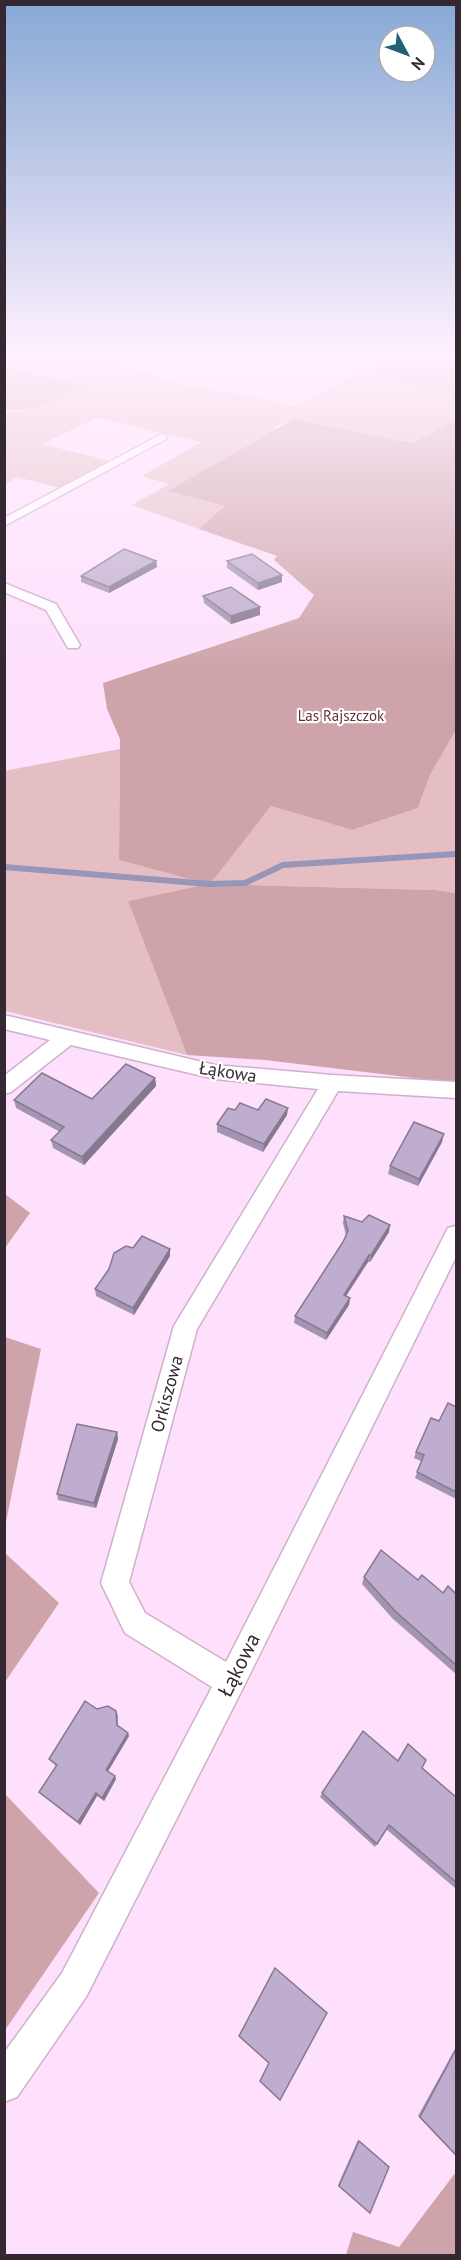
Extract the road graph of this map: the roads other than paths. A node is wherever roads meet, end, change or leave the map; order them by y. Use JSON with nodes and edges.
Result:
{"nodes":[{"id":1,"x":123,"y":458,"type":"edge"},
{"id":2,"x":4,"y":523,"type":"edge"},
{"id":3,"x":4,"y":588,"type":"edge"},
{"id":4,"x":73,"y":645,"type":"dead end"},
{"id":5,"x":4,"y":1022,"type":"edge"},
{"id":6,"x":66,"y":1038,"type":"junction"},
{"id":7,"x":332,"y":1083,"type":"junction"},
{"id":8,"x":4,"y":1088,"type":"edge"},
{"id":9,"x":456,"y":1089,"type":"edge"},
{"id":10,"x":456,"y":1235,"type":"edge"},
{"id":11,"x":231,"y":1682,"type":"junction"},
{"id":12,"x":4,"y":2084,"type":"edge"}],
"edges":[{"from":1,"to":2,"type":"street"},
{"from":3,"to":4,"type":"street"},
{"from":5,"to":6,"type":"street","name":"Łąkowa"},
{"from":6,"to":7,"type":"street","name":"Łąkowa"},
{"from":6,"to":8,"type":"street"},
{"from":7,"to":9,"type":"street","name":"Łąkowa"},
{"from":7,"to":11,"type":"street","name":"Orkiszowa"},
{"from":10,"to":11,"type":"street","name":"Łąkowa"},
{"from":11,"to":12,"type":"street","name":"Łąkowa"}]}
